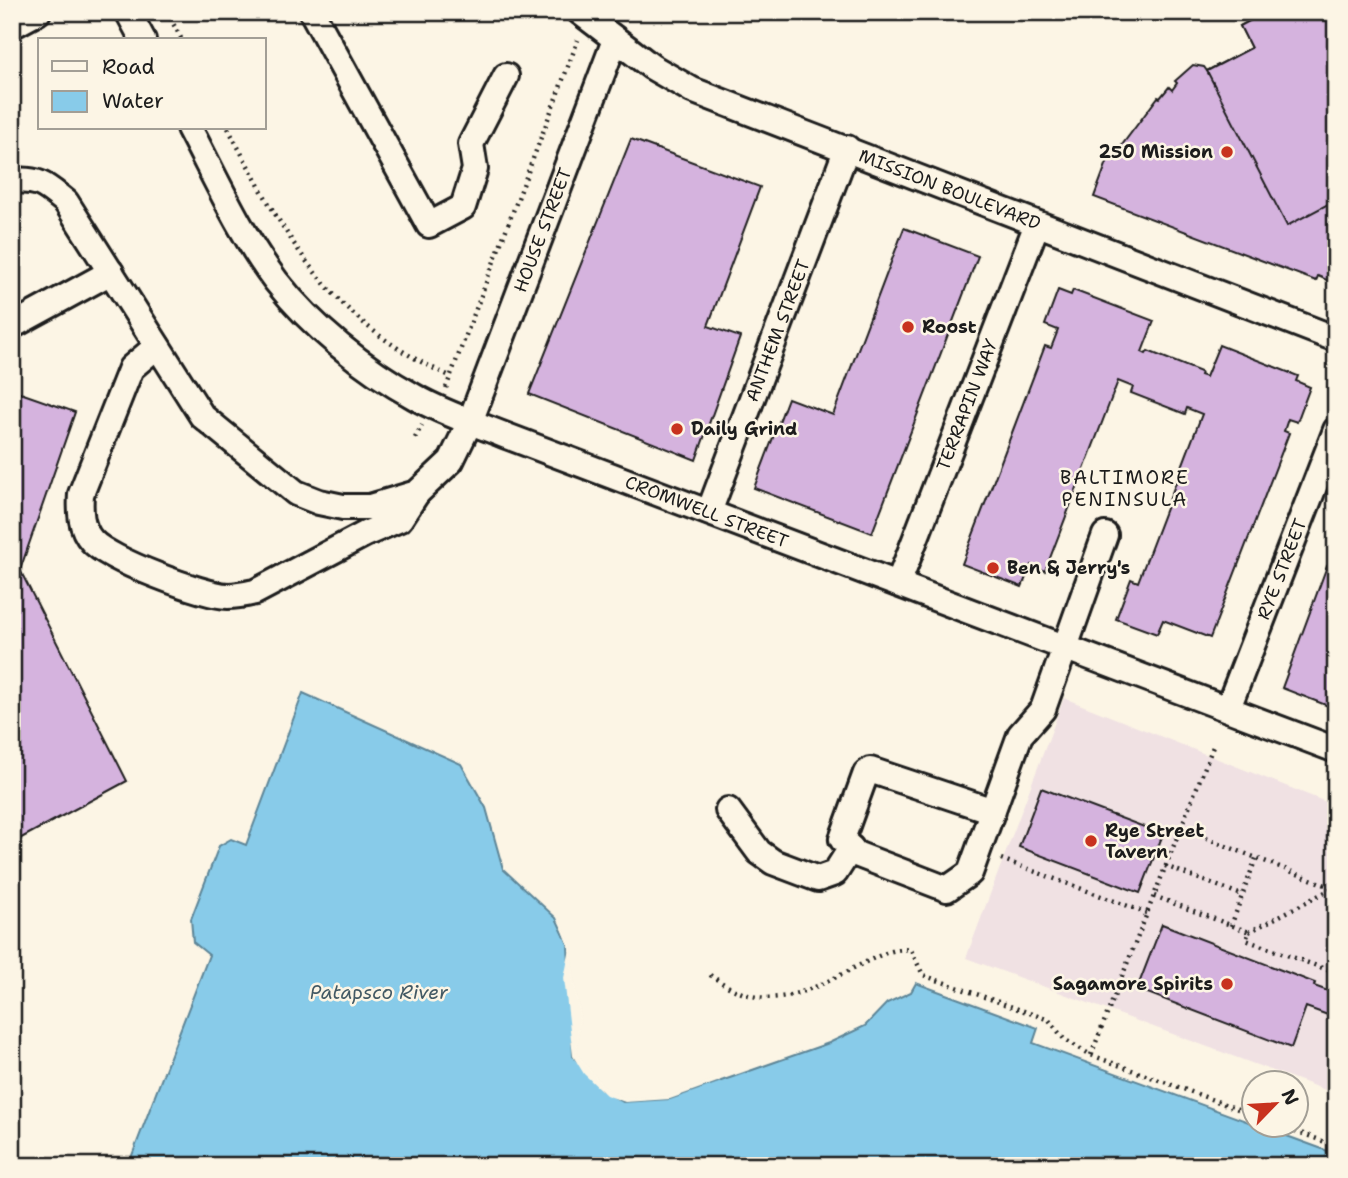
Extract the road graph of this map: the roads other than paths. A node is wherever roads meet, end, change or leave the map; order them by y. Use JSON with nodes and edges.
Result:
{"nodes":[{"id":1,"x":38,"y":12,"type":"edge"},
{"id":2,"x":128,"y":12,"type":"edge"},
{"id":3,"x":312,"y":12,"type":"edge"},
{"id":4,"x":580,"y":12,"type":"edge"},
{"id":5,"x":12,"y":26,"type":"edge"},
{"id":6,"x":142,"y":38,"type":"edge"},
{"id":7,"x":615,"y":40,"type":"junction"},
{"id":8,"x":506,"y":76,"type":"dead end"},
{"id":9,"x":190,"y":130,"type":"edge"},
{"id":10,"x":847,"y":148,"type":"junction"},
{"id":11,"x":12,"y":181,"type":"edge"},
{"id":12,"x":1037,"y":224,"type":"junction"},
{"id":13,"x":111,"y":272,"type":"junction"},
{"id":14,"x":12,"y":326,"type":"edge"},
{"id":15,"x":1336,"y":339,"type":"edge"},
{"id":16,"x":157,"y":346,"type":"junction"},
{"id":17,"x":470,"y":422,"type":"junction"},
{"id":18,"x":1336,"y":430,"type":"edge"},
{"id":19,"x":417,"y":493,"type":"junction"},
{"id":20,"x":335,"y":505,"type":"junction"},
{"id":21,"x":709,"y":512,"type":"junction"},
{"id":22,"x":1105,"y":535,"type":"dead end"},
{"id":23,"x":335,"y":550,"type":"junction"},
{"id":24,"x":898,"y":584,"type":"junction"},
{"id":25,"x":1066,"y":647,"type":"junction"},
{"id":26,"x":1228,"y":708,"type":"junction"},
{"id":27,"x":1336,"y":750,"type":"edge"},
{"id":28,"x":727,"y":810,"type":"dead end"},
{"id":29,"x":993,"y":811,"type":"junction"},
{"id":30,"x":851,"y":848,"type":"junction"}],
"edges":[{"from":1,"to":5,"type":"street"},
{"from":2,"to":6,"type":"street"},
{"from":3,"to":8,"type":"street"},
{"from":4,"to":7,"type":"street","name":"MISSION BOULEVARD"},
{"from":7,"to":10,"type":"street","name":"MISSION BOULEVARD"},
{"from":7,"to":17,"type":"street","name":"HOUSE STREET"},
{"from":9,"to":17,"type":"street","name":"CROMWELL STREET"},
{"from":10,"to":12,"type":"street","name":"MISSION BOULEVARD"},
{"from":10,"to":21,"type":"street","name":"ANTHEM STREET"},
{"from":11,"to":13,"type":"street"},
{"from":12,"to":15,"type":"street","name":"MISSION BOULEVARD"},
{"from":12,"to":24,"type":"street","name":"TERRAPIN WAY"},
{"from":13,"to":14,"type":"street"},
{"from":13,"to":16,"type":"street"},
{"from":16,"to":20,"type":"street"},
{"from":16,"to":23,"type":"street","name":"HOUSE STREET"},
{"from":17,"to":19,"type":"street","name":"HOUSE STREET"},
{"from":17,"to":21,"type":"street","name":"CROMWELL STREET"},
{"from":18,"to":26,"type":"street","name":"RYE STREET"},
{"from":19,"to":20,"type":"street"},
{"from":19,"to":23,"type":"street","name":"HOUSE STREET"},
{"from":20,"to":23,"type":"street"},
{"from":21,"to":24,"type":"street","name":"CROMWELL STREET"},
{"from":22,"to":25,"type":"street"},
{"from":24,"to":25,"type":"street","name":"CROMWELL STREET"},
{"from":25,"to":26,"type":"street","name":"CROMWELL STREET"},
{"from":25,"to":29,"type":"street"},
{"from":26,"to":27,"type":"street","name":"CROMWELL STREET"},
{"from":28,"to":30,"type":"street"},
{"from":29,"to":30,"type":"street"},
{"from":29,"to":30,"type":"street"}]}
